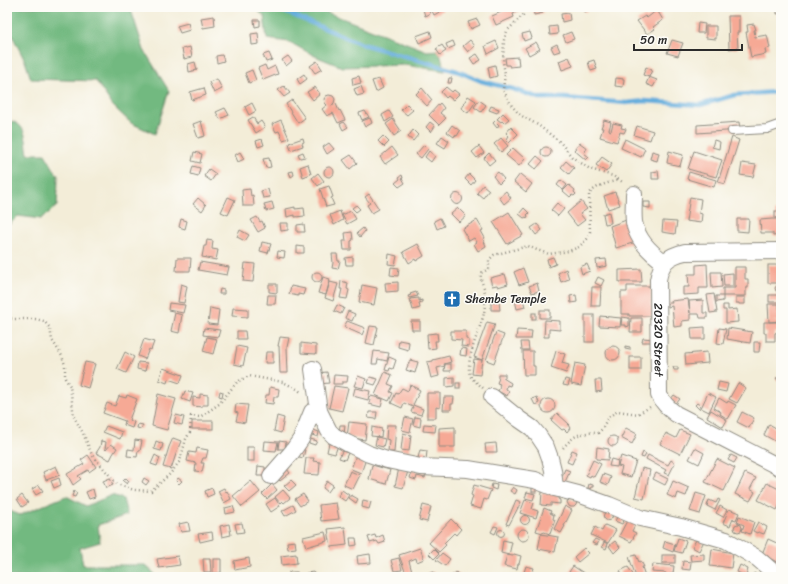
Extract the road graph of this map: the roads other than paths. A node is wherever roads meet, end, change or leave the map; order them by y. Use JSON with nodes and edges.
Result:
{"nodes":[{"id":1,"x":781,"y":124,"type":"edge"},
{"id":2,"x":732,"y":131,"type":"dead end"},
{"id":3,"x":634,"y":194,"type":"road end"},
{"id":4,"x":781,"y":251,"type":"edge"},
{"id":5,"x":664,"y":262,"type":"junction"},
{"id":6,"x":313,"y":369,"type":"dead end"},
{"id":7,"x":492,"y":397,"type":"road end"},
{"id":8,"x":315,"y":411,"type":"junction"},
{"id":9,"x":781,"y":468,"type":"edge"},
{"id":10,"x":271,"y":476,"type":"dead end"},
{"id":11,"x":555,"y":488,"type":"junction"},
{"id":12,"x":779,"y":577,"type":"edge"}],
"edges":[{"from":1,"to":2,"type":"lane"},
{"from":3,"to":5,"type":"street"},
{"from":4,"to":5,"type":"street"},
{"from":5,"to":9,"type":"street","name":"20320 Street"},
{"from":6,"to":8,"type":"street"},
{"from":7,"to":11,"type":"street"},
{"from":8,"to":10,"type":"street"},
{"from":8,"to":11,"type":"street"},
{"from":11,"to":12,"type":"street"}]}
